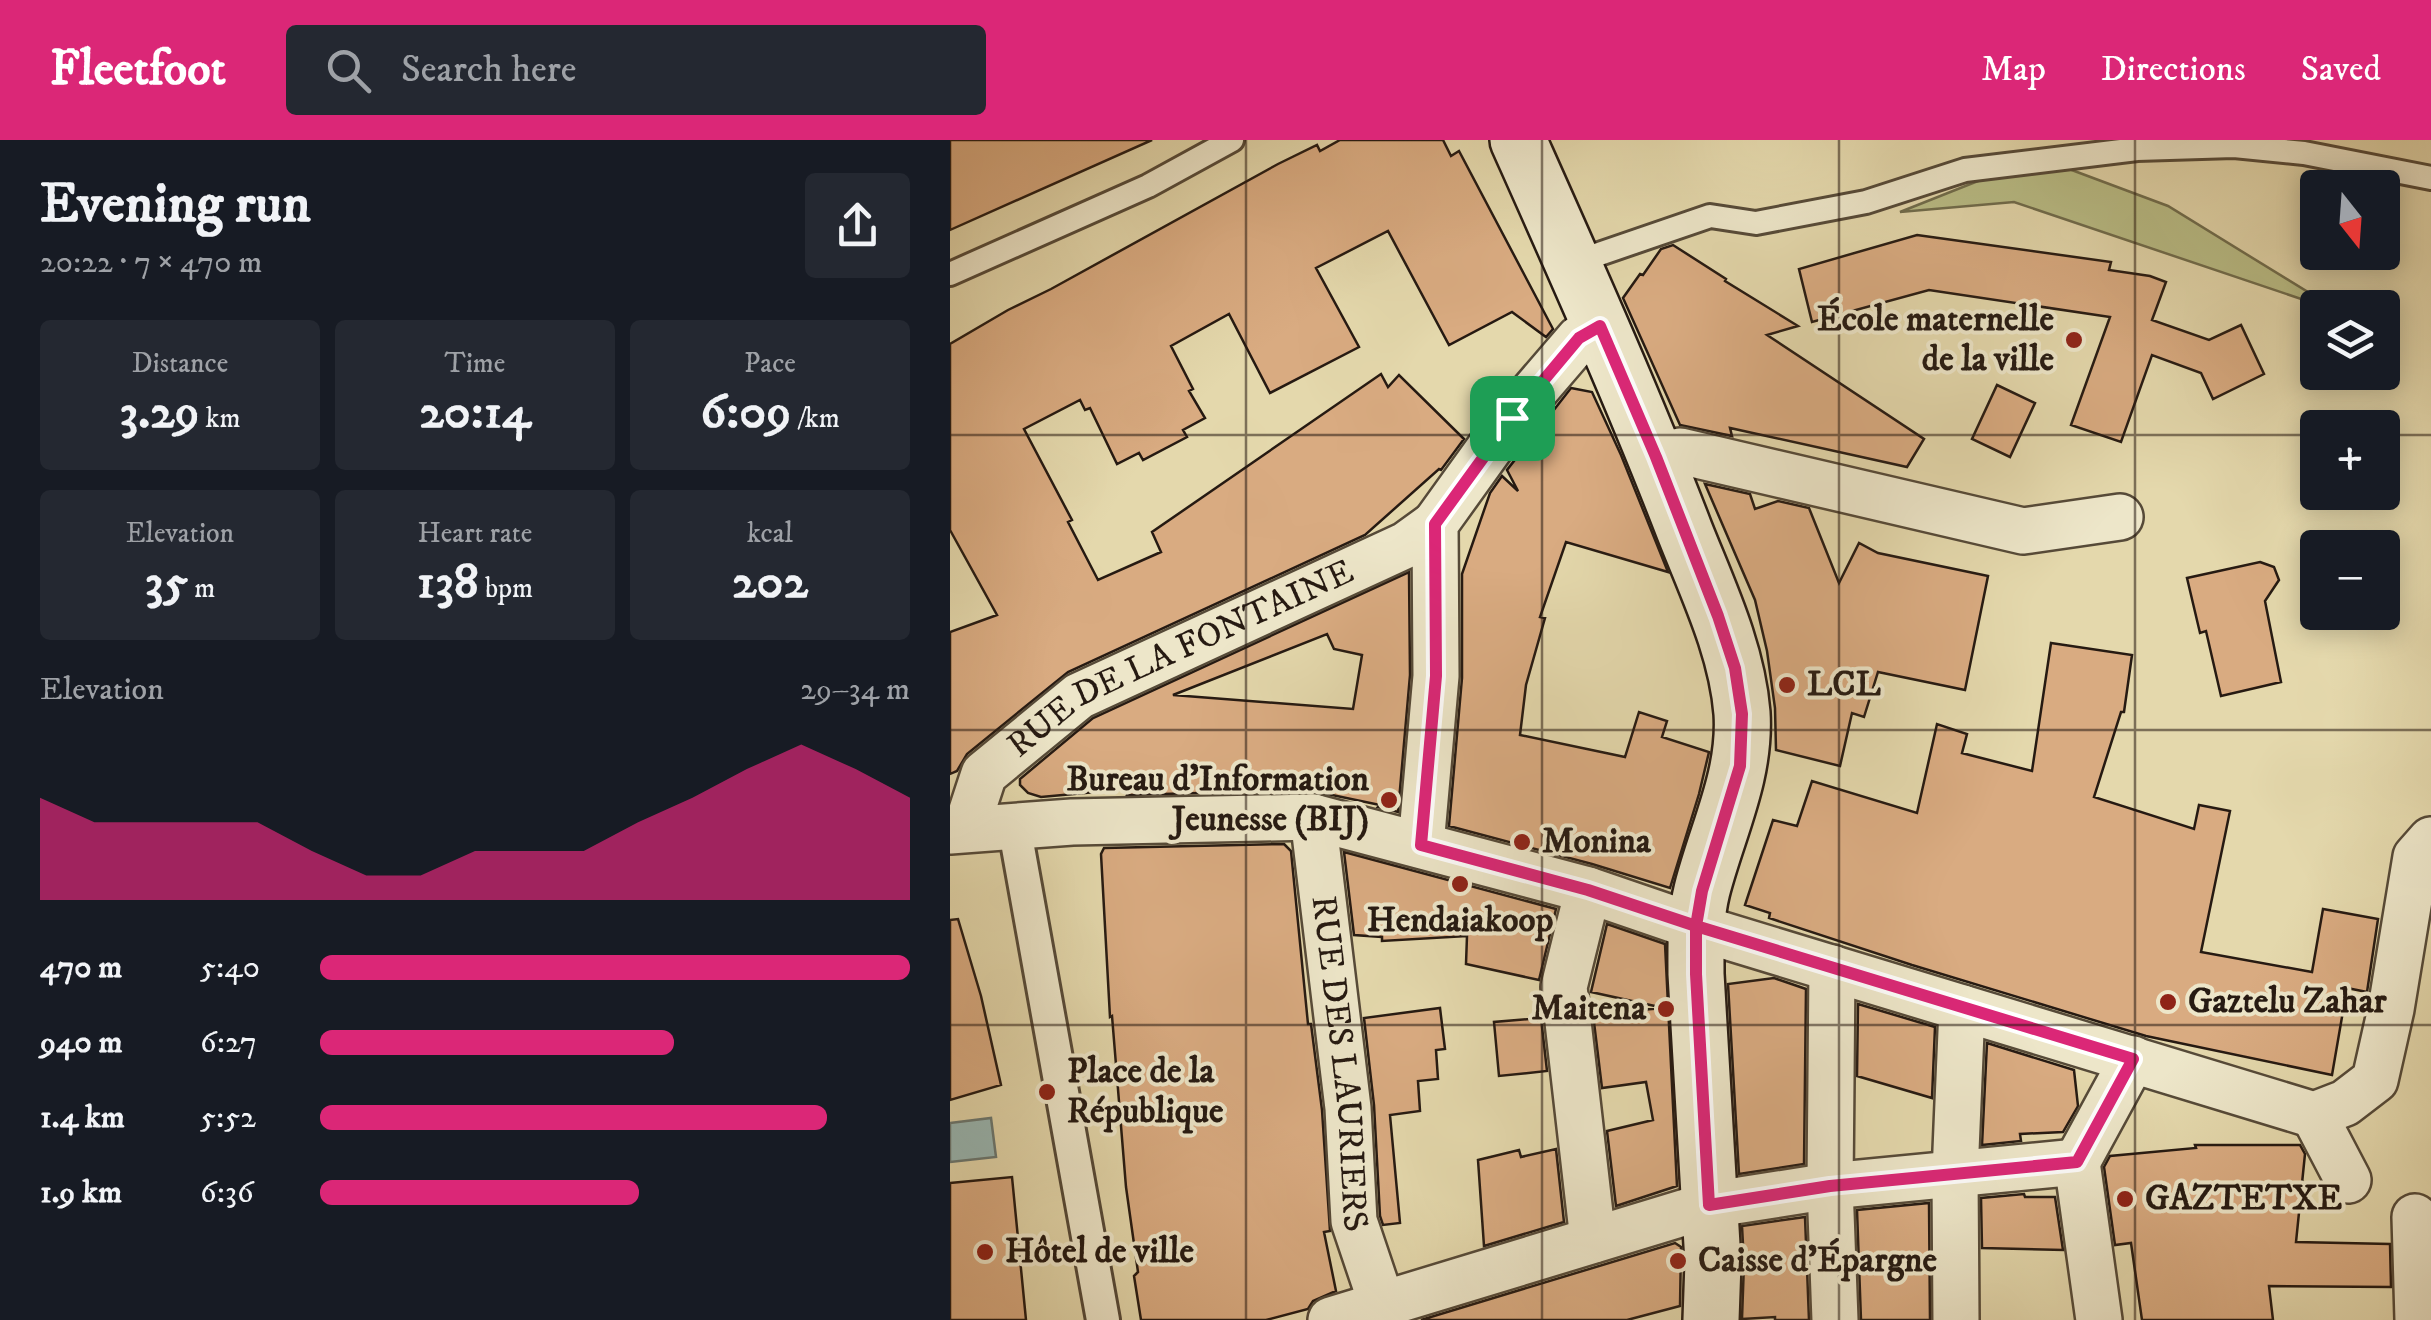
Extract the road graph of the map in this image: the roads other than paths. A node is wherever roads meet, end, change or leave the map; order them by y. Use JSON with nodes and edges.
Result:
{"nodes":[{"id":1,"x":1232,"y":140,"type":"edge"},
{"id":2,"x":1518,"y":140,"type":"edge"},
{"id":3,"x":2196,"y":143,"type":"edge"},
{"id":4,"x":2431,"y":178,"type":"edge"},
{"id":5,"x":1572,"y":263,"type":"junction"},
{"id":6,"x":950,"y":274,"type":"edge"},
{"id":7,"x":1600,"y":326,"type":"junction"},
{"id":8,"x":1656,"y":457,"type":"junction"},
{"id":9,"x":2120,"y":517,"type":"dead end"},
{"id":10,"x":1435,"y":524,"type":"junction"},
{"id":11,"x":1313,"y":818,"type":"junction"},
{"id":12,"x":1014,"y":826,"type":"junction"},
{"id":13,"x":958,"y":830,"type":"edge"},
{"id":14,"x":2431,"y":840,"type":"edge"},
{"id":15,"x":1421,"y":845,"type":"junction"},
{"id":16,"x":1588,"y":890,"type":"junction"},
{"id":17,"x":1696,"y":926,"type":"junction"},
{"id":18,"x":1832,"y":968,"type":"junction"},
{"id":19,"x":1962,"y":1008,"type":"junction"},
{"id":20,"x":2133,"y":1059,"type":"junction"},
{"id":21,"x":2314,"y":1115,"type":"junction"},
{"id":22,"x":2077,"y":1162,"type":"junction"},
{"id":23,"x":1955,"y":1174,"type":"junction"},
{"id":24,"x":2348,"y":1180,"type":"dead end"},
{"id":25,"x":1830,"y":1186,"type":"junction"},
{"id":26,"x":1709,"y":1205,"type":"junction"},
{"id":27,"x":2415,"y":1217,"type":"dead end"},
{"id":28,"x":1593,"y":1240,"type":"junction"},
{"id":29,"x":1382,"y":1304,"type":"junction"},
{"id":30,"x":1103,"y":1320,"type":"edge"},
{"id":31,"x":1331,"y":1320,"type":"edge"},
{"id":32,"x":1711,"y":1320,"type":"edge"},
{"id":33,"x":1835,"y":1320,"type":"edge"},
{"id":34,"x":1956,"y":1320,"type":"edge"},
{"id":35,"x":2099,"y":1320,"type":"edge"},
{"id":36,"x":2418,"y":1320,"type":"edge"}],
"edges":[{"from":1,"to":6,"type":"lane"},
{"from":2,"to":5,"type":"main road"},
{"from":3,"to":4,"type":"lane"},
{"from":3,"to":5,"type":"lane"},
{"from":5,"to":7,"type":"main road"},
{"from":7,"to":8,"type":"main road"},
{"from":7,"to":10,"type":"street"},
{"from":8,"to":9,"type":"street"},
{"from":8,"to":17,"type":"main road"},
{"from":10,"to":13,"type":"street","name":"RUE DE LA FONTAINE"},
{"from":10,"to":15,"type":"street"},
{"from":11,"to":12,"type":"street"},
{"from":11,"to":15,"type":"street"},
{"from":11,"to":29,"type":"street","name":"RUE DES LAURIERS"},
{"from":12,"to":13,"type":"street"},
{"from":12,"to":30,"type":"street"},
{"from":14,"to":21,"type":"street"},
{"from":15,"to":16,"type":"street"},
{"from":16,"to":17,"type":"street"},
{"from":16,"to":28,"type":"street"},
{"from":17,"to":18,"type":"street"},
{"from":17,"to":26,"type":"main road"},
{"from":18,"to":19,"type":"street"},
{"from":18,"to":25,"type":"street"},
{"from":19,"to":20,"type":"street"},
{"from":19,"to":23,"type":"street"},
{"from":20,"to":21,"type":"street"},
{"from":20,"to":22,"type":"street"},
{"from":21,"to":24,"type":"street"},
{"from":22,"to":23,"type":"street"},
{"from":22,"to":35,"type":"street"},
{"from":23,"to":25,"type":"street"},
{"from":23,"to":34,"type":"street"},
{"from":25,"to":26,"type":"street"},
{"from":25,"to":33,"type":"street"},
{"from":26,"to":28,"type":"street"},
{"from":26,"to":32,"type":"main road"},
{"from":27,"to":36,"type":"street"},
{"from":28,"to":29,"type":"street"},
{"from":29,"to":31,"type":"street"}]}
